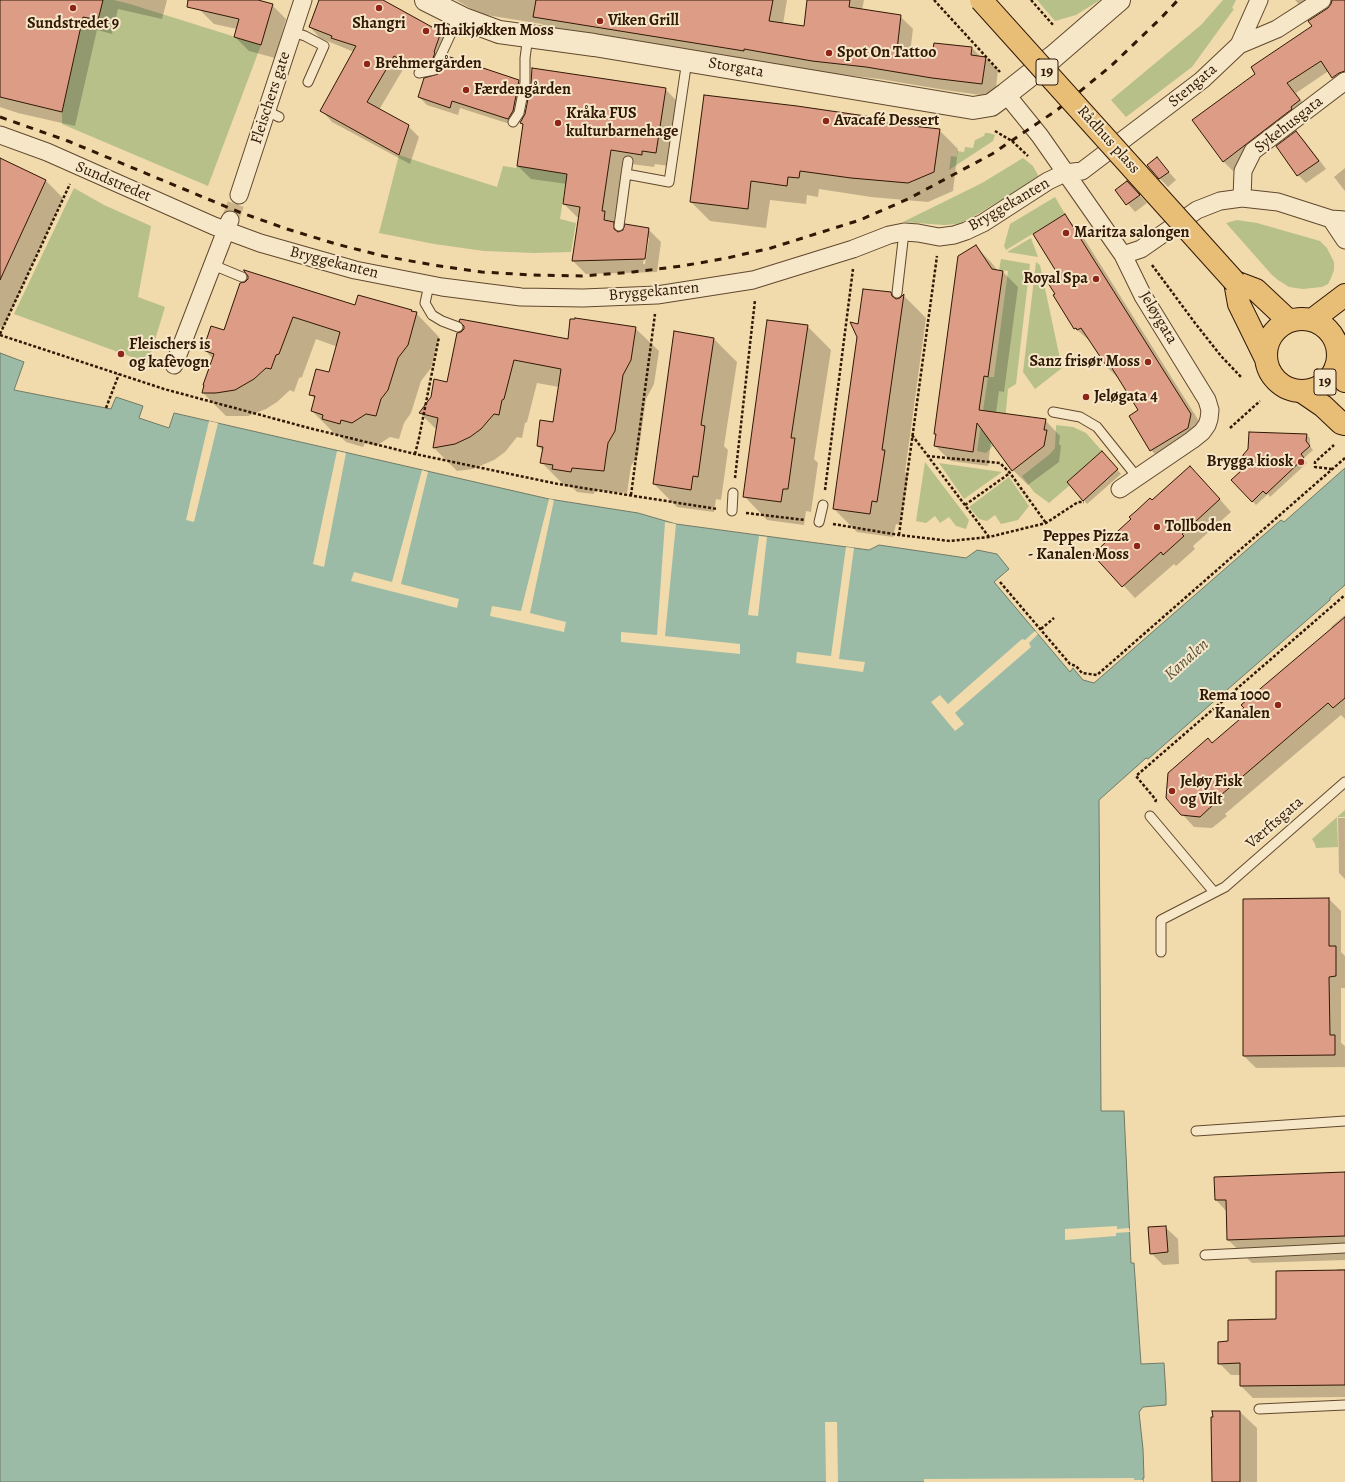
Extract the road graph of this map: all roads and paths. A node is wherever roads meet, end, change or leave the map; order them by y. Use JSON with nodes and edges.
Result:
{"nodes":[{"id":1,"x":303,"y":0,"type":"edge"},
{"id":2,"x":426,"y":0,"type":"edge"},
{"id":3,"x":934,"y":0,"type":"edge"},
{"id":4,"x":981,"y":0,"type":"edge"},
{"id":5,"x":1031,"y":0,"type":"edge"},
{"id":6,"x":1119,"y":0,"type":"edge"},
{"id":7,"x":1259,"y":0,"type":"edge"},
{"id":8,"x":1322,"y":0,"type":"edge"},
{"id":9,"x":459,"y":16,"type":"junction"},
{"id":10,"x":1056,"y":28,"type":"dead end"},
{"id":11,"x":293,"y":32,"type":"junction"},
{"id":12,"x":528,"y":36,"type":"junction"},
{"id":13,"x":1239,"y":45,"type":"junction"},
{"id":14,"x":687,"y":60,"type":"junction"},
{"id":15,"x":419,"y":73,"type":"dead end"},
{"id":16,"x":1345,"y":81,"type":"edge"},
{"id":17,"x":308,"y":82,"type":"dead end"},
{"id":18,"x":1004,"y":84,"type":"junction"},
{"id":19,"x":513,"y":122,"type":"dead end"},
{"id":20,"x":995,"y":131,"type":"dead end"},
{"id":21,"x":0,"y":135,"type":"edge"},
{"id":22,"x":1033,"y":160,"type":"dead end"},
{"id":23,"x":628,"y":161,"type":"dead end"},
{"id":24,"x":78,"y":167,"type":"junction"},
{"id":25,"x":1066,"y":173,"type":"junction"},
{"id":26,"x":626,"y":174,"type":"junction"},
{"id":27,"x":239,"y":195,"type":"tunnel mouth"},
{"id":28,"x":1242,"y":198,"type":"junction"},
{"id":29,"x":1338,"y":220,"type":"edge"},
{"id":30,"x":228,"y":225,"type":"junction"},
{"id":31,"x":619,"y":226,"type":"dead end"},
{"id":32,"x":904,"y":232,"type":"junction"},
{"id":33,"x":939,"y":237,"type":"junction"},
{"id":34,"x":1345,"y":240,"type":"edge"},
{"id":35,"x":853,"y":249,"type":"junction"},
{"id":36,"x":1123,"y":255,"type":"junction"},
{"id":37,"x":213,"y":265,"type":"junction"},
{"id":38,"x":1155,"y":268,"type":"dead end"},
{"id":39,"x":242,"y":277,"type":"dead end"},
{"id":40,"x":753,"y":280,"type":"junction"},
{"id":41,"x":1235,"y":282,"type":"junction"},
{"id":42,"x":429,"y":284,"type":"junction"},
{"id":43,"x":897,"y":293,"type":"dead end"},
{"id":44,"x":657,"y":295,"type":"junction"},
{"id":45,"x":1345,"y":295,"type":"edge"},
{"id":46,"x":1312,"y":320,"type":"junction"},
{"id":47,"x":442,"y":321,"type":"junction"},
{"id":48,"x":1289,"y":321,"type":"junction"},
{"id":49,"x":458,"y":327,"type":"dead end"},
{"id":50,"x":0,"y":334,"type":"edge"},
{"id":51,"x":1266,"y":359,"type":"junction"},
{"id":52,"x":1341,"y":359,"type":"edge"},
{"id":53,"x":174,"y":365,"type":"dead end"},
{"id":54,"x":119,"y":374,"type":"junction"},
{"id":55,"x":1241,"y":377,"type":"dead end"},
{"id":56,"x":1302,"y":391,"type":"junction"},
{"id":57,"x":1260,"y":401,"type":"dead end"},
{"id":58,"x":106,"y":408,"type":"dead end"},
{"id":59,"x":1053,"y":412,"type":"dead end"},
{"id":60,"x":1343,"y":423,"type":"edge"},
{"id":61,"x":1230,"y":428,"type":"dead end"},
{"id":62,"x":912,"y":435,"type":"junction"},
{"id":63,"x":1335,"y":444,"type":"dead end"},
{"id":64,"x":415,"y":454,"type":"junction"},
{"id":65,"x":928,"y":456,"type":"junction"},
{"id":66,"x":1345,"y":458,"type":"edge"},
{"id":67,"x":1333,"y":469,"type":"junction"},
{"id":68,"x":1010,"y":472,"type":"junction"},
{"id":69,"x":1137,"y":477,"type":"junction"},
{"id":70,"x":734,"y":482,"type":"dead end"},
{"id":71,"x":1120,"y":489,"type":"dead end"},
{"id":72,"x":733,"y":493,"type":"dead end"},
{"id":73,"x":824,"y":494,"type":"dead end"},
{"id":74,"x":631,"y":495,"type":"junction"},
{"id":75,"x":1084,"y":502,"type":"dead end"},
{"id":76,"x":823,"y":505,"type":"dead end"},
{"id":77,"x":964,"y":505,"type":"junction"},
{"id":78,"x":732,"y":511,"type":"junction"},
{"id":79,"x":819,"y":522,"type":"junction"},
{"id":80,"x":1046,"y":523,"type":"junction"},
{"id":81,"x":899,"y":535,"type":"junction"},
{"id":82,"x":989,"y":537,"type":"junction"},
{"id":83,"x":1000,"y":582,"type":"dead end"},
{"id":84,"x":1345,"y":594,"type":"edge"},
{"id":85,"x":1054,"y":618,"type":"dead end"},
{"id":86,"x":1041,"y":629,"type":"junction"},
{"id":87,"x":1345,"y":782,"type":"edge"},
{"id":88,"x":1150,"y":816,"type":"joint"},
{"id":89,"x":1214,"y":892,"type":"junction"},
{"id":90,"x":1161,"y":952,"type":"dead end"},
{"id":91,"x":1345,"y":1121,"type":"edge"},
{"id":92,"x":1196,"y":1131,"type":"dead end"},
{"id":93,"x":1345,"y":1248,"type":"edge"},
{"id":94,"x":1205,"y":1255,"type":"dead end"},
{"id":95,"x":1345,"y":1405,"type":"edge"},
{"id":96,"x":1259,"y":1409,"type":"dead end"}],
"edges":[{"from":1,"to":11,"type":"street","name":"Fleischers gate"},
{"from":2,"to":9,"type":"street","name":"Storgata"},
{"from":3,"to":18,"type":"path"},
{"from":4,"to":41,"type":"main road","name":"Rådhus plass","number":"19","bridge":true},
{"from":5,"to":10,"type":"path"},
{"from":6,"to":18,"type":"street","name":"Storgata"},
{"from":7,"to":13,"type":"street"},
{"from":8,"to":13,"type":"street","name":"Stengata"},
{"from":9,"to":12,"type":"street","name":"Storgata"},
{"from":9,"to":15,"type":"lane"},
{"from":11,"to":17,"type":"lane"},
{"from":11,"to":27,"type":"street","name":"Fleischers gate"},
{"from":12,"to":14,"type":"street","name":"Storgata"},
{"from":12,"to":19,"type":"lane"},
{"from":13,"to":25,"type":"street","name":"Stengata"},
{"from":14,"to":18,"type":"street","name":"Storgata"},
{"from":14,"to":26,"type":"lane"},
{"from":16,"to":28,"type":"street","name":"Sykehusgata"},
{"from":18,"to":25,"type":"street","name":"Jeløygata"},
{"from":20,"to":22,"type":"path"},
{"from":21,"to":24,"type":"street","name":"Sundstredet"},
{"from":23,"to":26,"type":"lane"},
{"from":24,"to":30,"type":"street","name":"Sundstredet"},
{"from":24,"to":50,"type":"path"},
{"from":25,"to":33,"type":"street","name":"Bryggekanten"},
{"from":25,"to":36,"type":"street","name":"Jeløygata"},
{"from":26,"to":31,"type":"lane"},
{"from":28,"to":29,"type":"street"},
{"from":28,"to":36,"type":"street"},
{"from":29,"to":34,"type":"street"},
{"from":30,"to":37,"type":"street"},
{"from":30,"to":42,"type":"street","name":"Bryggekanten"},
{"from":32,"to":33,"type":"street","name":"Bryggekanten"},
{"from":32,"to":35,"type":"street","name":"Bryggekanten"},
{"from":32,"to":43,"type":"lane"},
{"from":33,"to":62,"type":"path"},
{"from":35,"to":40,"type":"street","name":"Bryggekanten"},
{"from":35,"to":73,"type":"path"},
{"from":36,"to":69,"type":"street","name":"Jeløygata"},
{"from":37,"to":39,"type":"lane"},
{"from":37,"to":53,"type":"street"},
{"from":38,"to":55,"type":"path"},
{"from":40,"to":44,"type":"street","name":"Bryggekanten"},
{"from":40,"to":70,"type":"path"},
{"from":41,"to":48,"type":"main road","name":"Rådhus plass","number":"19"},
{"from":41,"to":51,"type":"main road","number":"19"},
{"from":42,"to":44,"type":"street","name":"Bryggekanten"},
{"from":42,"to":47,"type":"lane"},
{"from":44,"to":74,"type":"path"},
{"from":45,"to":46,"type":"main road"},
{"from":46,"to":48,"type":"main road"},
{"from":46,"to":52,"type":"main road","number":"19"},
{"from":47,"to":49,"type":"lane"},
{"from":47,"to":64,"type":"path"},
{"from":48,"to":51,"type":"main road"},
{"from":50,"to":54,"type":"path"},
{"from":51,"to":56,"type":"main road","number":"19"},
{"from":52,"to":56,"type":"main road","number":"19"},
{"from":54,"to":58,"type":"path"},
{"from":54,"to":64,"type":"path"},
{"from":56,"to":60,"type":"main road"},
{"from":57,"to":61,"type":"path"},
{"from":59,"to":69,"type":"lane"},
{"from":62,"to":65,"type":"path"},
{"from":62,"to":81,"type":"path"},
{"from":63,"to":67,"type":"path"},
{"from":64,"to":74,"type":"path"},
{"from":65,"to":68,"type":"path"},
{"from":65,"to":77,"type":"path"},
{"from":66,"to":67,"type":"path"},
{"from":67,"to":86,"type":"path"},
{"from":68,"to":77,"type":"path"},
{"from":68,"to":80,"type":"path"},
{"from":69,"to":71,"type":"street","name":"Jeløygata"},
{"from":72,"to":78,"type":"lane"},
{"from":74,"to":78,"type":"path"},
{"from":75,"to":80,"type":"path"},
{"from":76,"to":79,"type":"lane"},
{"from":77,"to":82,"type":"path"},
{"from":78,"to":79,"type":"path"},
{"from":79,"to":81,"type":"path"},
{"from":80,"to":82,"type":"path"},
{"from":81,"to":82,"type":"path"},
{"from":83,"to":86,"type":"path"},
{"from":84,"to":88,"type":"path"},
{"from":85,"to":86,"type":"path"},
{"from":87,"to":89,"type":"lane","name":"Værftsgata"},
{"from":88,"to":89,"type":"lane"},
{"from":89,"to":90,"type":"lane","name":"Værftsgata"},
{"from":91,"to":92,"type":"lane"},
{"from":93,"to":94,"type":"lane"},
{"from":95,"to":96,"type":"lane"}]}
